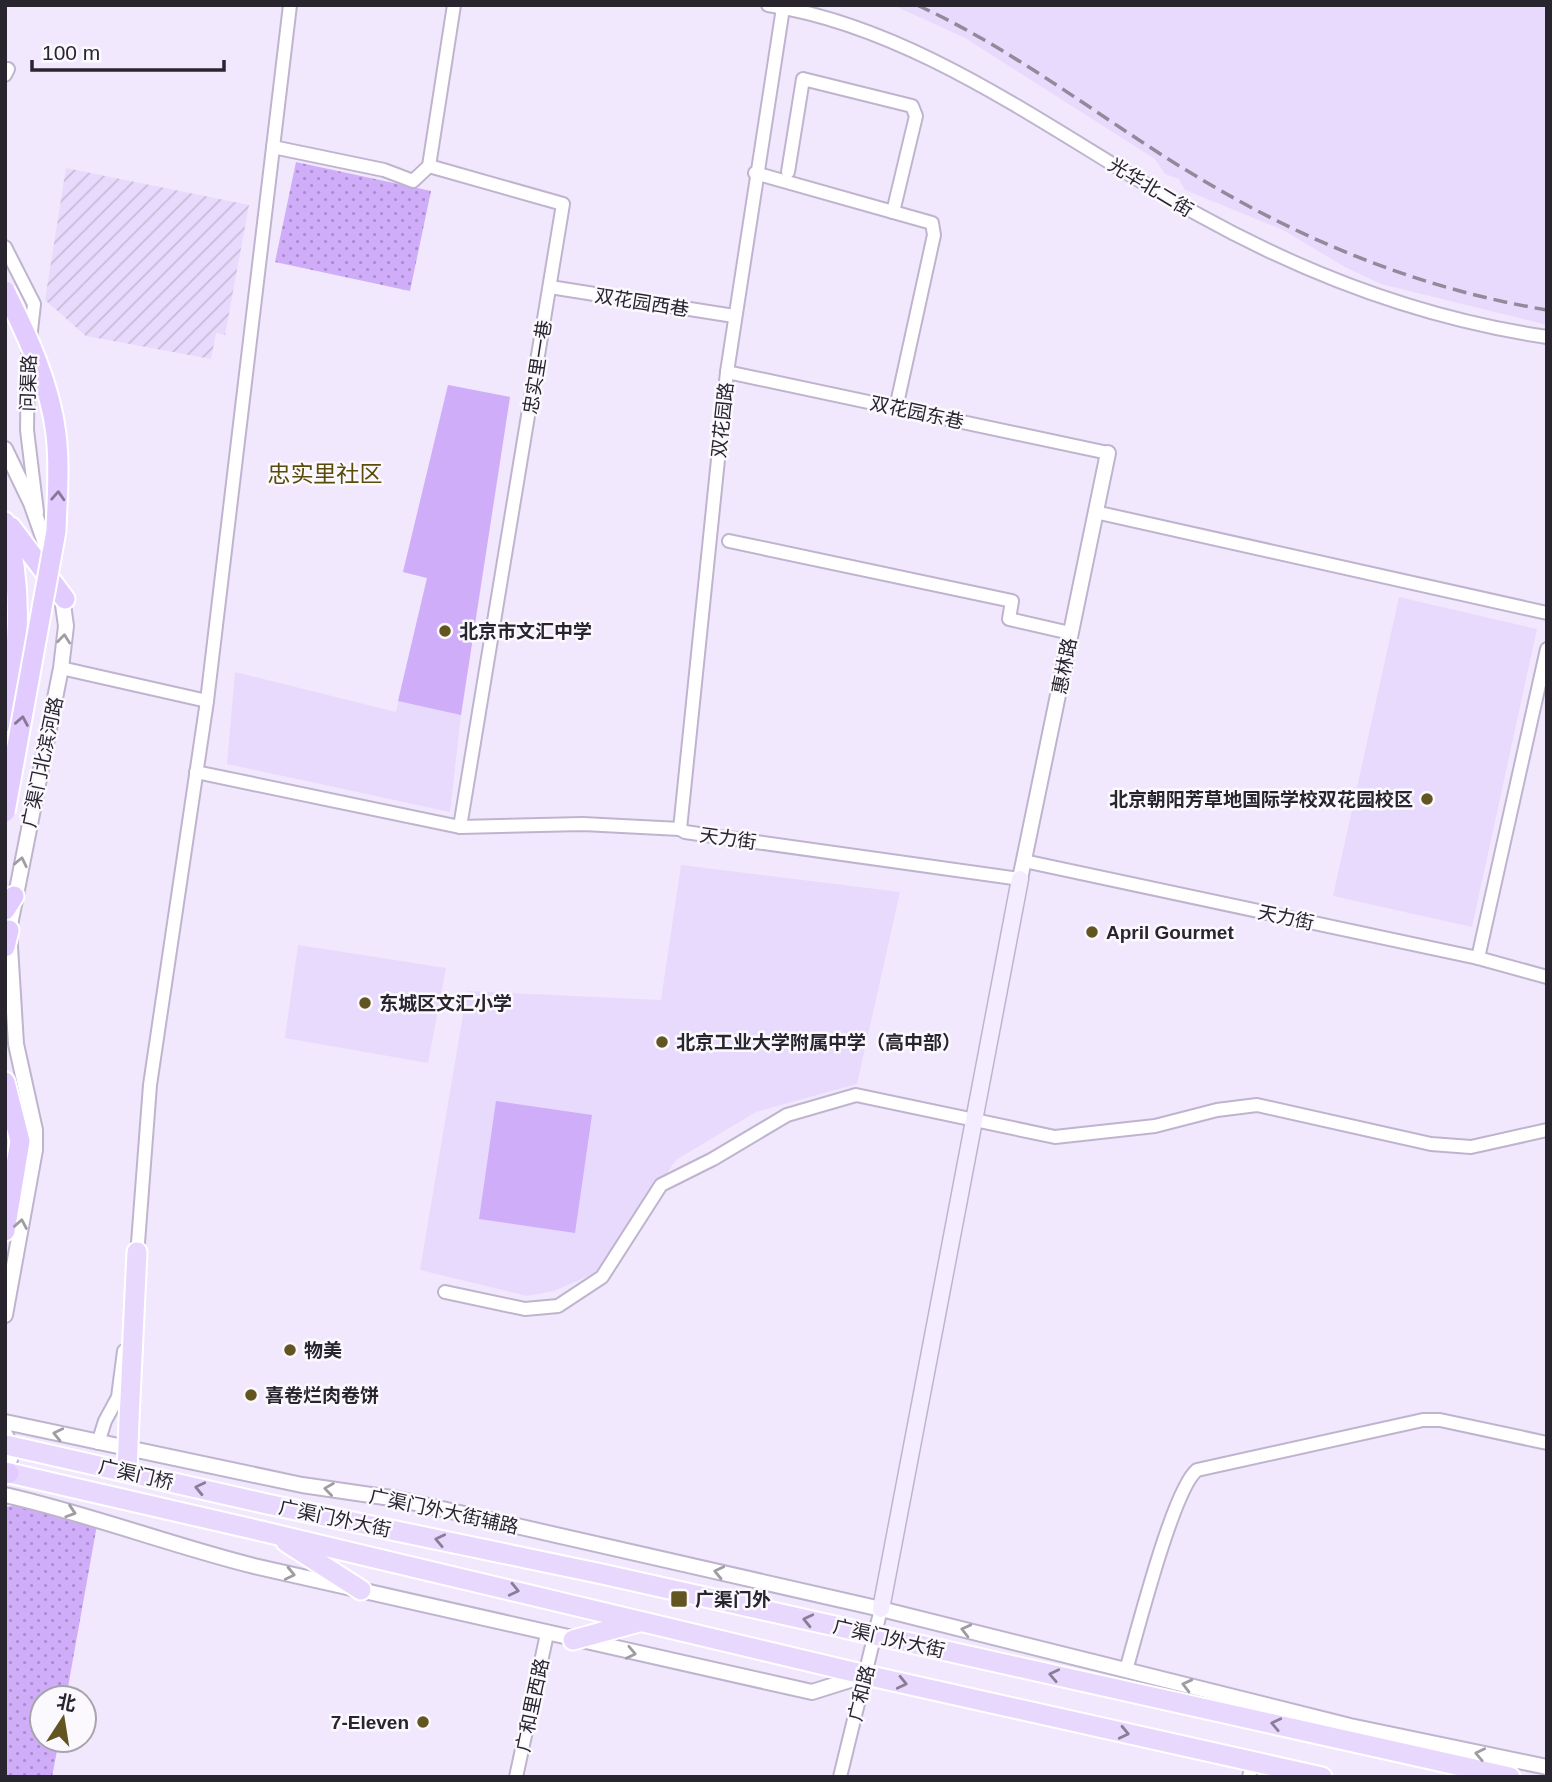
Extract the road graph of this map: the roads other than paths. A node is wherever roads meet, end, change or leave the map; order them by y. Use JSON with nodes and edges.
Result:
{"nodes":[{"id":1,"x":290,"y":5,"type":"edge"},
{"id":2,"x":454,"y":5,"type":"edge"},
{"id":3,"x":768,"y":5,"type":"edge"},
{"id":4,"x":783,"y":8,"type":"junction"},
{"id":5,"x":273,"y":147,"type":"junction"},
{"id":6,"x":429,"y":166,"type":"junction"},
{"id":7,"x":788,"y":172,"type":"dead end"},
{"id":8,"x":755,"y":173,"type":"junction"},
{"id":9,"x":893,"y":212,"type":"junction"},
{"id":10,"x":5,"y":247,"type":"edge"},
{"id":11,"x":550,"y":287,"type":"junction"},
{"id":12,"x":5,"y":291,"type":"edge"},
{"id":13,"x":734,"y":316,"type":"junction"},
{"id":14,"x":1547,"y":337,"type":"edge"},
{"id":15,"x":727,"y":372,"type":"junction"},
{"id":16,"x":896,"y":408,"type":"junction"},
{"id":17,"x":5,"y":449,"type":"edge"},
{"id":18,"x":1108,"y":453,"type":"joint"},
{"id":19,"x":1095,"y":512,"type":"junction"},
{"id":20,"x":5,"y":520,"type":"edge"},
{"id":21,"x":39,"y":527,"type":"junction"},
{"id":22,"x":729,"y":541,"type":"dead end"},
{"id":23,"x":65,"y":599,"type":"junction"},
{"id":24,"x":1547,"y":614,"type":"edge"},
{"id":25,"x":1070,"y":633,"type":"junction"},
{"id":26,"x":1547,"y":649,"type":"edge"},
{"id":27,"x":61,"y":668,"type":"junction"},
{"id":28,"x":207,"y":701,"type":"junction"},
{"id":29,"x":5,"y":722,"type":"edge"},
{"id":30,"x":196,"y":772,"type":"junction"},
{"id":31,"x":5,"y":812,"type":"edge"},
{"id":32,"x":460,"y":827,"type":"junction"},
{"id":33,"x":683,"y":831,"type":"junction"},
{"id":34,"x":1024,"y":861,"type":"junction"},
{"id":35,"x":1020,"y":879,"type":"junction"},
{"id":36,"x":8,"y":921,"type":"edge"},
{"id":37,"x":1478,"y":958,"type":"junction"},
{"id":38,"x":1547,"y":977,"type":"edge"},
{"id":39,"x":5,"y":1082,"type":"edge"},
{"id":40,"x":973,"y":1119,"type":"junction"},
{"id":41,"x":1547,"y":1130,"type":"edge"},
{"id":42,"x":5,"y":1149,"type":"edge"},
{"id":43,"x":13,"y":1189,"type":"junction"},
{"id":44,"x":5,"y":1231,"type":"edge"},
{"id":45,"x":138,"y":1252,"type":"junction"},
{"id":46,"x":445,"y":1292,"type":"dead end"},
{"id":47,"x":5,"y":1315,"type":"edge"},
{"id":48,"x":5,"y":1422,"type":"edge"},
{"id":49,"x":6,"y":1442,"type":"edge"},
{"id":50,"x":98,"y":1443,"type":"junction"},
{"id":51,"x":1547,"y":1443,"type":"edge"},
{"id":52,"x":127,"y":1472,"type":"junction"},
{"id":53,"x":6,"y":1473,"type":"edge"},
{"id":54,"x":5,"y":1495,"type":"edge"},
{"id":55,"x":267,"y":1504,"type":"joint"},
{"id":56,"x":267,"y":1532,"type":"junction"},
{"id":57,"x":362,"y":1590,"type":"junction"},
{"id":58,"x":881,"y":1609,"type":"junction"},
{"id":59,"x":643,"y":1621,"type":"junction"},
{"id":60,"x":547,"y":1634,"type":"junction"},
{"id":61,"x":875,"y":1635,"type":"junction"},
{"id":62,"x":573,"y":1640,"type":"junction"},
{"id":63,"x":1126,"y":1670,"type":"junction"},
{"id":64,"x":866,"y":1675,"type":"junction"},
{"id":65,"x":1547,"y":1767,"type":"edge"},
{"id":66,"x":1251,"y":1769,"type":"edge"},
{"id":67,"x":516,"y":1777,"type":"edge"},
{"id":68,"x":840,"y":1777,"type":"edge"},
{"id":69,"x":1322,"y":1777,"type":"edge"},
{"id":70,"x":1510,"y":1777,"type":"edge"}],
"edges":[{"from":1,"to":5,"type":"street"},
{"from":2,"to":6,"type":"street"},
{"from":3,"to":4,"type":"street","name":"光华北二街"},
{"from":4,"to":8,"type":"street","name":"双花园路"},
{"from":4,"to":14,"type":"street","name":"光华北二街"},
{"from":5,"to":6,"type":"street"},
{"from":5,"to":28,"type":"street"},
{"from":6,"to":11,"type":"street","name":"忠实里一巷"},
{"from":7,"to":9,"type":"street"},
{"from":8,"to":9,"type":"street"},
{"from":8,"to":13,"type":"street","name":"双花园路"},
{"from":9,"to":16,"type":"street"},
{"from":10,"to":21,"type":"street","name":"问渠路"},
{"from":11,"to":13,"type":"street","name":"双花园西巷"},
{"from":11,"to":32,"type":"street","name":"忠实里一巷"},
{"from":31,"to":12,"type":"highway","one_way":true,"bridge":true},
{"from":13,"to":15,"type":"street","name":"双花园路"},
{"from":15,"to":16,"type":"street","name":"双花园东巷"},
{"from":15,"to":33,"type":"street","name":"双花园路"},
{"from":16,"to":18,"type":"street","name":"双花园东巷"},
{"from":17,"to":21,"type":"street","name":"广渠门北滨河路"},
{"from":18,"to":19,"type":"street","name":"惠林路"},
{"from":19,"to":24,"type":"street"},
{"from":19,"to":25,"type":"street","name":"惠林路"},
{"from":20,"to":23,"type":"highway"},
{"from":20,"to":29,"type":"highway"},
{"from":21,"to":23,"type":"street","name":"广渠门北滨河路"},
{"from":22,"to":25,"type":"street"},
{"from":27,"to":23,"type":"street","name":"广渠门北滨河路","one_way":true},
{"from":25,"to":34,"type":"street","name":"惠林路"},
{"from":26,"to":37,"type":"street"},
{"from":27,"to":28,"type":"street"},
{"from":36,"to":27,"type":"street","name":"广渠门北滨河路","one_way":true},
{"from":28,"to":30,"type":"street"},
{"from":30,"to":32,"type":"street","name":"天力街"},
{"from":30,"to":45,"type":"street"},
{"from":32,"to":33,"type":"street","name":"天力街"},
{"from":33,"to":35,"type":"street","name":"天力街"},
{"from":34,"to":35,"type":"street","name":"惠林路"},
{"from":34,"to":37,"type":"street","name":"天力街"},
{"from":35,"to":40,"type":"main road"},
{"from":47,"to":36,"type":"street","name":"广渠门北滨河路","one_way":true},
{"from":37,"to":38,"type":"street","name":"天力街"},
{"from":39,"to":43,"type":"highway"},
{"from":40,"to":41,"type":"street"},
{"from":40,"to":46,"type":"street"},
{"from":40,"to":58,"type":"main road"},
{"from":42,"to":43,"type":"highway"},
{"from":43,"to":44,"type":"highway"},
{"from":45,"to":50,"type":"street"},
{"from":45,"to":52,"type":"main road","bridge":true},
{"from":50,"to":48,"type":"street","name":"广渠门外大街辅路","one_way":true},
{"from":49,"to":52,"type":"main road","name":"广渠门桥","bridge":true},
{"from":49,"to":53,"type":"street"},
{"from":58,"to":50,"type":"street","name":"广渠门外大街辅路","one_way":true},
{"from":51,"to":63,"type":"street"},
{"from":55,"to":52,"type":"main road","name":"广渠门桥","one_way":true,"bridge":true},
{"from":53,"to":56,"type":"main road","name":"广渠门桥","bridge":true},
{"from":54,"to":57,"type":"street","one_way":true},
{"from":61,"to":55,"type":"main road","name":"广渠门外大街","one_way":true},
{"from":56,"to":57,"type":"main road"},
{"from":56,"to":59,"type":"main road","name":"广渠门外大街","one_way":true},
{"from":57,"to":60,"type":"street"},
{"from":58,"to":61,"type":"street","name":"广和路"},
{"from":63,"to":58,"type":"street","name":"广渠门外大街","one_way":true},
{"from":59,"to":62,"type":"main road"},
{"from":59,"to":64,"type":"main road","name":"广渠门外大街"},
{"from":60,"to":62,"type":"street"},
{"from":60,"to":67,"type":"street","name":"广和里西路"},
{"from":61,"to":64,"type":"street","name":"广和路"},
{"from":70,"to":61,"type":"main road","name":"广渠门外大街","one_way":true},
{"from":62,"to":64,"type":"street","one_way":true},
{"from":65,"to":63,"type":"street","name":"广渠门外大街","one_way":true},
{"from":64,"to":66,"type":"main road","name":"广渠门外大街","one_way":true},
{"from":64,"to":68,"type":"street","name":"广和路"},
{"from":66,"to":69,"type":"main road","name":"广渠门外大街"}]}
